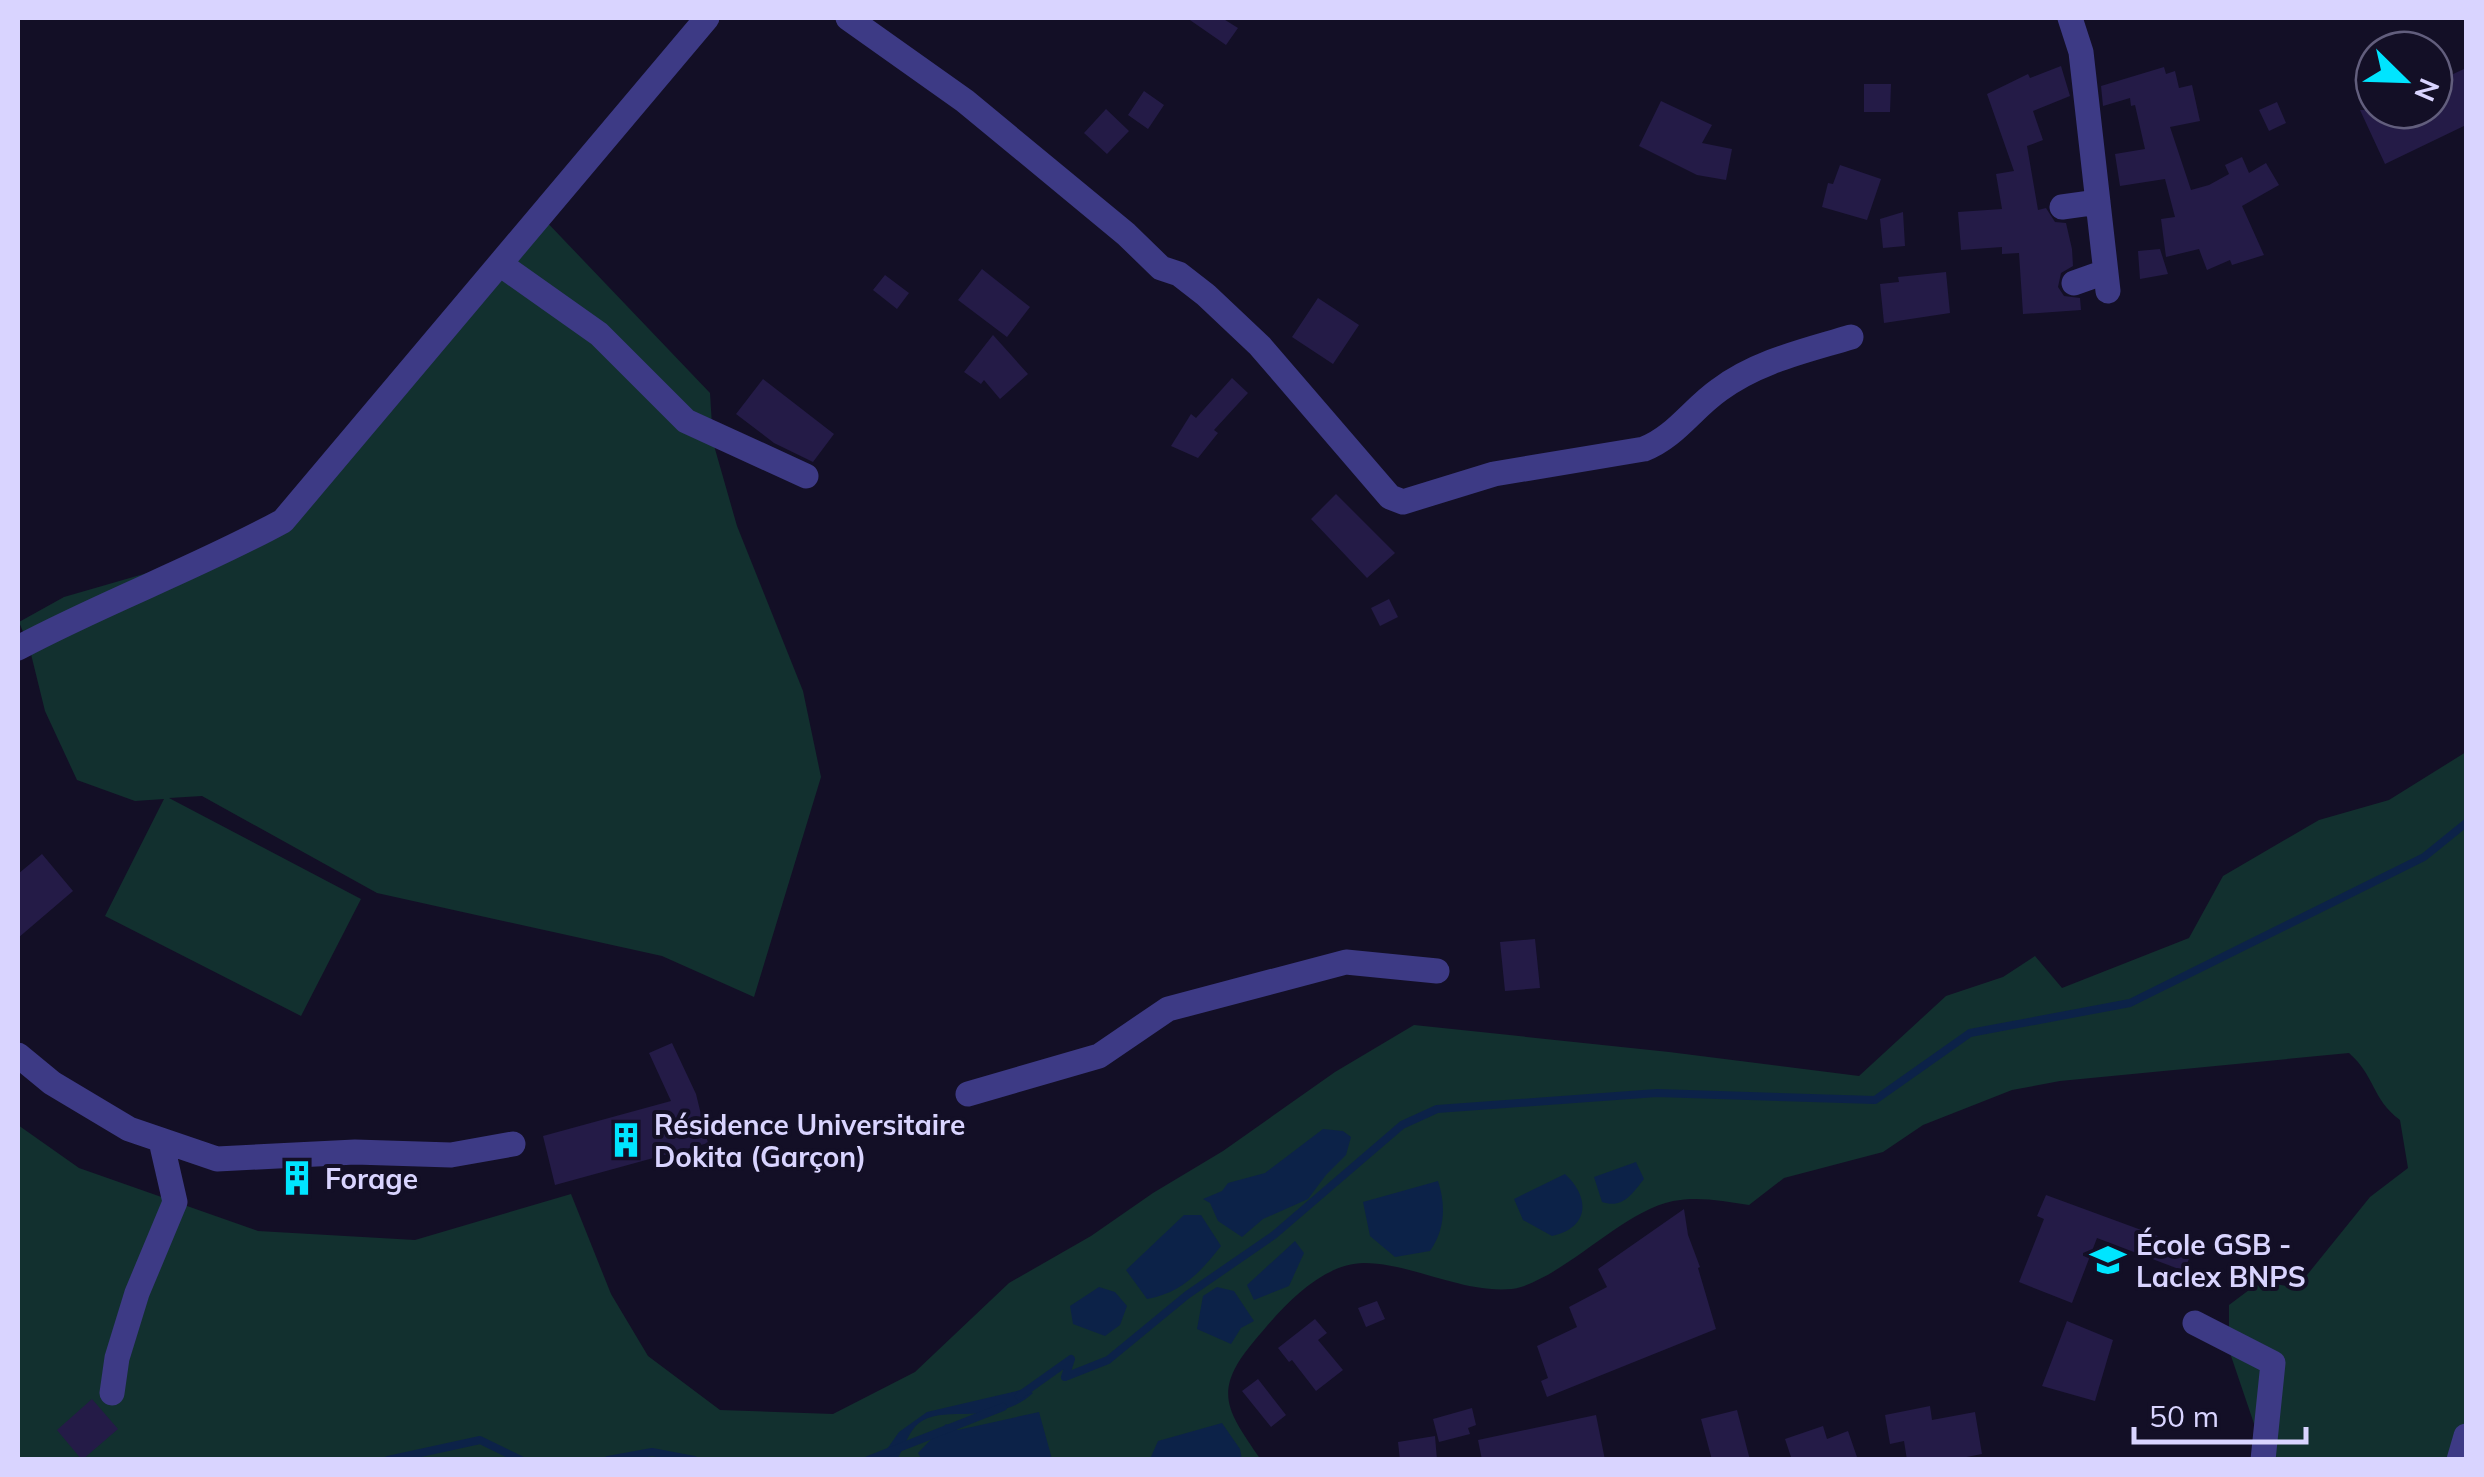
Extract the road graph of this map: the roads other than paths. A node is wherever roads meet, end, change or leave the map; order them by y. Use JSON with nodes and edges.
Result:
{"nodes":[{"id":1,"x":707,"y":18,"type":"edge"},
{"id":2,"x":848,"y":18,"type":"edge"},
{"id":3,"x":2070,"y":18,"type":"edge"},
{"id":4,"x":2098,"y":202,"type":"junction"},
{"id":5,"x":2062,"y":207,"type":"dead end"},
{"id":6,"x":500,"y":264,"type":"junction"},
{"id":7,"x":2074,"y":283,"type":"dead end"},
{"id":8,"x":1851,"y":337,"type":"dead end"},
{"id":9,"x":806,"y":476,"type":"dead end"},
{"id":10,"x":18,"y":648,"type":"edge"},
{"id":11,"x":1438,"y":971,"type":"dead end"},
{"id":12,"x":18,"y":1055,"type":"edge"},
{"id":13,"x":968,"y":1094,"type":"dead end"},
{"id":14,"x":162,"y":1140,"type":"junction"},
{"id":15,"x":513,"y":1144,"type":"dead end"},
{"id":16,"x":2195,"y":1323,"type":"dead end"},
{"id":17,"x":112,"y":1392,"type":"dead end"},
{"id":18,"x":2466,"y":1436,"type":"edge"},
{"id":19,"x":2263,"y":1460,"type":"edge"},
{"id":20,"x":2459,"y":1460,"type":"edge"}],
"edges":[{"from":1,"to":6,"type":"street"},
{"from":2,"to":8,"type":"street"},
{"from":3,"to":4,"type":"street"},
{"from":4,"to":5,"type":"street"},
{"from":4,"to":7,"type":"street"},
{"from":6,"to":9,"type":"street"},
{"from":6,"to":10,"type":"street"},
{"from":11,"to":13,"type":"street"},
{"from":12,"to":14,"type":"street"},
{"from":14,"to":15,"type":"street"},
{"from":14,"to":17,"type":"street"},
{"from":16,"to":19,"type":"street"},
{"from":18,"to":20,"type":"street"}]}
